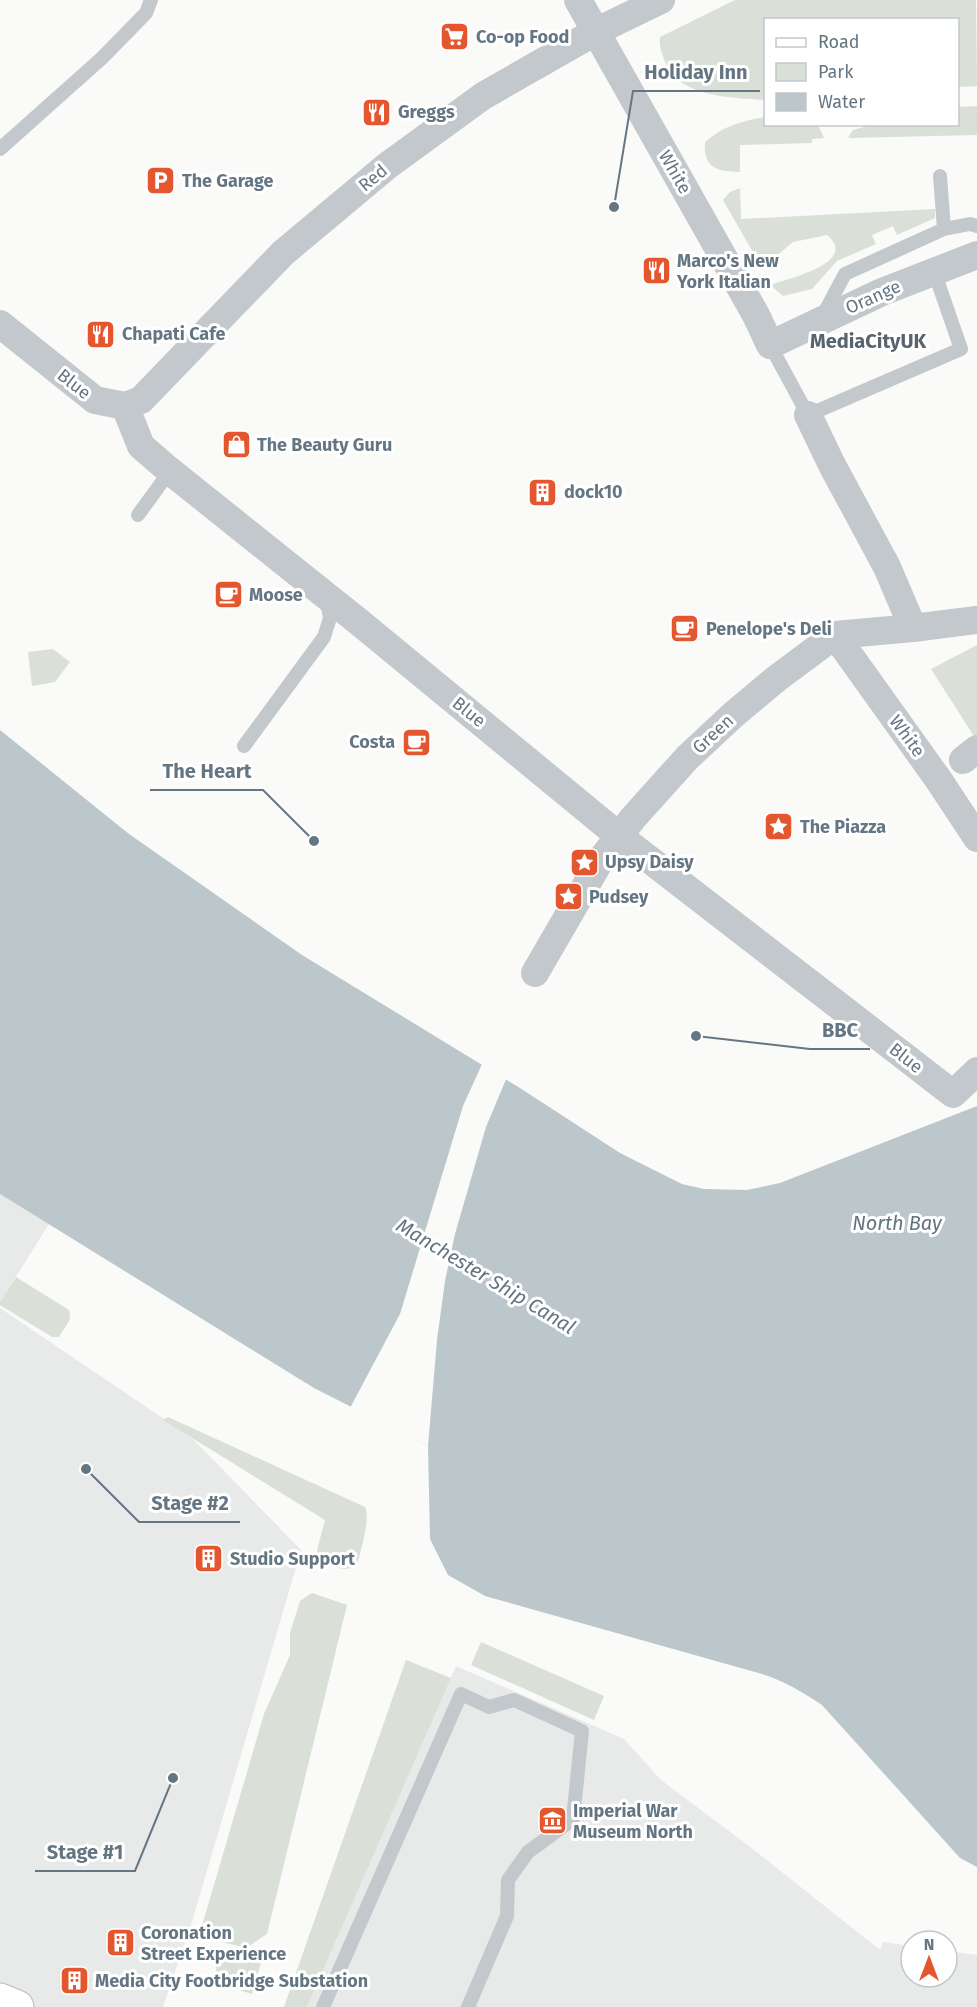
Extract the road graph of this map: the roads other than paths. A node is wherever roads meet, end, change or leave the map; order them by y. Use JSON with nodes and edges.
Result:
{"nodes":[{"id":1,"x":151,"y":0,"type":"edge"},
{"id":2,"x":578,"y":0,"type":"edge"},
{"id":3,"x":661,"y":0,"type":"edge"},
{"id":4,"x":595,"y":32,"type":"junction"},
{"id":5,"x":0,"y":148,"type":"edge"},
{"id":6,"x":940,"y":176,"type":"dead end"},
{"id":7,"x":977,"y":226,"type":"edge"},
{"id":8,"x":944,"y":229,"type":"junction"},
{"id":9,"x":977,"y":255,"type":"edge"},
{"id":10,"x":934,"y":271,"type":"junction"},
{"id":11,"x":819,"y":321,"type":"junction"},
{"id":12,"x":0,"y":324,"type":"edge"},
{"id":13,"x":770,"y":345,"type":"junction"},
{"id":14,"x":125,"y":406,"type":"junction"},
{"id":15,"x":808,"y":415,"type":"junction"},
{"id":16,"x":170,"y":471,"type":"junction"},
{"id":17,"x":138,"y":515,"type":"dead end"},
{"id":18,"x":324,"y":593,"type":"junction"},
{"id":19,"x":977,"y":620,"type":"edge"},
{"id":20,"x":914,"y":628,"type":"junction"},
{"id":21,"x":835,"y":636,"type":"junction"},
{"id":22,"x":244,"y":746,"type":"dead end"},
{"id":23,"x":957,"y":764,"type":"edge"},
{"id":24,"x":973,"y":825,"type":"edge"},
{"id":25,"x":619,"y":836,"type":"junction"},
{"id":26,"x":535,"y":973,"type":"dead end"},
{"id":27,"x":977,"y":1071,"type":"edge"},
{"id":28,"x":0,"y":2000,"type":"edge"},
{"id":29,"x":17,"y":2007,"type":"edge"},
{"id":30,"x":323,"y":2007,"type":"edge"},
{"id":31,"x":468,"y":2007,"type":"edge"}],
"edges":[{"from":1,"to":5,"type":"lane"},
{"from":2,"to":4,"type":"street","name":"White"},
{"from":3,"to":4,"type":"street","name":"Red"},
{"from":4,"to":13,"type":"street","name":"White"},
{"from":4,"to":14,"type":"street","name":"Red"},
{"from":6,"to":8,"type":"lane"},
{"from":7,"to":8,"type":"lane"},
{"from":8,"to":11,"type":"lane"},
{"from":9,"to":10,"type":"street","name":"Orange"},
{"from":10,"to":11,"type":"street","name":"Orange"},
{"from":10,"to":15,"type":"lane"},
{"from":11,"to":13,"type":"street","name":"Orange"},
{"from":12,"to":14,"type":"street","name":"Blue"},
{"from":13,"to":15,"type":"lane"},
{"from":14,"to":16,"type":"street","name":"Blue"},
{"from":15,"to":20,"type":"street"},
{"from":16,"to":17,"type":"lane"},
{"from":16,"to":18,"type":"street","name":"Blue"},
{"from":18,"to":22,"type":"lane"},
{"from":18,"to":25,"type":"street","name":"Blue"},
{"from":19,"to":20,"type":"street"},
{"from":20,"to":21,"type":"street"},
{"from":21,"to":23,"type":"street","name":"White"},
{"from":21,"to":25,"type":"street","name":"Green"},
{"from":23,"to":24,"type":"street","name":"White"},
{"from":25,"to":26,"type":"street","name":"Green"},
{"from":25,"to":27,"type":"street","name":"Blue"},
{"from":28,"to":29,"type":"street"},
{"from":30,"to":31,"type":"lane"}]}
